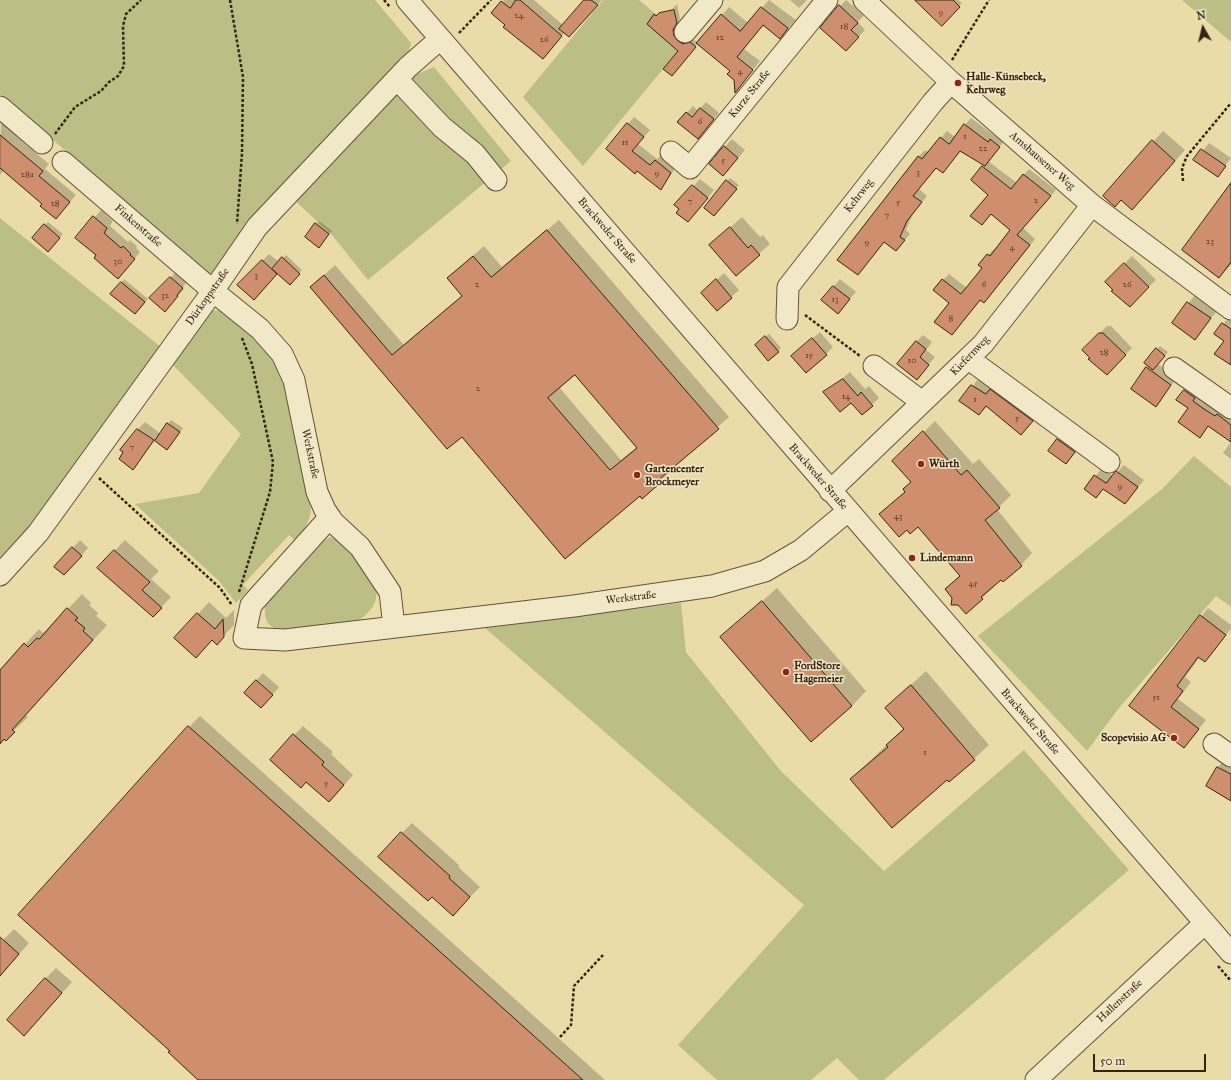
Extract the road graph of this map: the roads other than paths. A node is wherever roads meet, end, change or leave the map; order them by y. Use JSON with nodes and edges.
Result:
{"nodes":[{"id":1,"x":407,"y":0,"type":"edge"},
{"id":2,"x":712,"y":0,"type":"edge"},
{"id":3,"x":827,"y":0,"type":"edge"},
{"id":4,"x":869,"y":1,"type":"edge"},
{"id":5,"x":685,"y":32,"type":"dead end"},
{"id":6,"x":449,"y":37,"type":"junction"},
{"id":7,"x":946,"y":77,"type":"junction"},
{"id":8,"x":397,"y":78,"type":"junction"},
{"id":9,"x":0,"y":107,"type":"edge"},
{"id":10,"x":48,"y":140,"type":"road end"},
{"id":11,"x":671,"y":152,"type":"dead end"},
{"id":12,"x":63,"y":162,"type":"dead end"},
{"id":13,"x":496,"y":180,"type":"dead end"},
{"id":14,"x":1092,"y":205,"type":"junction"},
{"id":15,"x":213,"y":291,"type":"junction"},
{"id":16,"x":1231,"y":309,"type":"edge"},
{"id":17,"x":787,"y":319,"type":"road end"},
{"id":18,"x":969,"y":359,"type":"junction"},
{"id":19,"x":874,"y":366,"type":"road end"},
{"id":20,"x":1174,"y":368,"type":"dead end"},
{"id":21,"x":922,"y":402,"type":"junction"},
{"id":22,"x":1231,"y":408,"type":"edge"},
{"id":23,"x":1109,"y":462,"type":"dead end"},
{"id":24,"x":830,"y":491,"type":"junction"},
{"id":25,"x":848,"y":511,"type":"junction"},
{"id":26,"x":330,"y":517,"type":"junction"},
{"id":27,"x":0,"y":575,"type":"edge"},
{"id":28,"x":394,"y":627,"type":"junction"},
{"id":29,"x":1214,"y":744,"type":"dead end"},
{"id":30,"x":1231,"y":756,"type":"edge"},
{"id":31,"x":1205,"y":924,"type":"junction"},
{"id":32,"x":1231,"y":953,"type":"edge"},
{"id":33,"x":1036,"y":1080,"type":"edge"}],
"edges":[{"from":1,"to":6,"type":"street","name":"Brackweder Straße"},
{"from":2,"to":5,"type":"street"},
{"from":3,"to":11,"type":"street","name":"Kurze Straße"},
{"from":4,"to":7,"type":"street","name":"Amshausener Weg"},
{"from":6,"to":8,"type":"street","name":"Dürkoppstraße"},
{"from":6,"to":24,"type":"street","name":"Brackweder Straße"},
{"from":7,"to":14,"type":"street","name":"Amshausener Weg"},
{"from":7,"to":17,"type":"street","name":"Kehrweg"},
{"from":8,"to":13,"type":"street"},
{"from":8,"to":15,"type":"street","name":"Dürkoppstraße"},
{"from":9,"to":10,"type":"street"},
{"from":12,"to":15,"type":"street","name":"Finkenstraße"},
{"from":14,"to":16,"type":"street","name":"Amshausener Weg"},
{"from":14,"to":18,"type":"street","name":"Kiefernweg"},
{"from":15,"to":26,"type":"street","name":"Werkstraße"},
{"from":15,"to":27,"type":"street","name":"Dürkoppstraße"},
{"from":18,"to":21,"type":"street","name":"Kiefernweg"},
{"from":18,"to":23,"type":"street"},
{"from":19,"to":21,"type":"street"},
{"from":20,"to":22,"type":"street"},
{"from":21,"to":24,"type":"street","name":"Kiefernweg"},
{"from":24,"to":25,"type":"street","name":"Brackweder Straße"},
{"from":25,"to":28,"type":"street","name":"Werkstraße"},
{"from":25,"to":31,"type":"street","name":"Brackweder Straße"},
{"from":26,"to":28,"type":"street","name":"Werkstraße"},
{"from":26,"to":28,"type":"street","name":"Werkstraße"},
{"from":29,"to":30,"type":"street"},
{"from":31,"to":32,"type":"street","name":"Brackweder Straße"},
{"from":31,"to":33,"type":"street","name":"Hallenstraße"}]}
